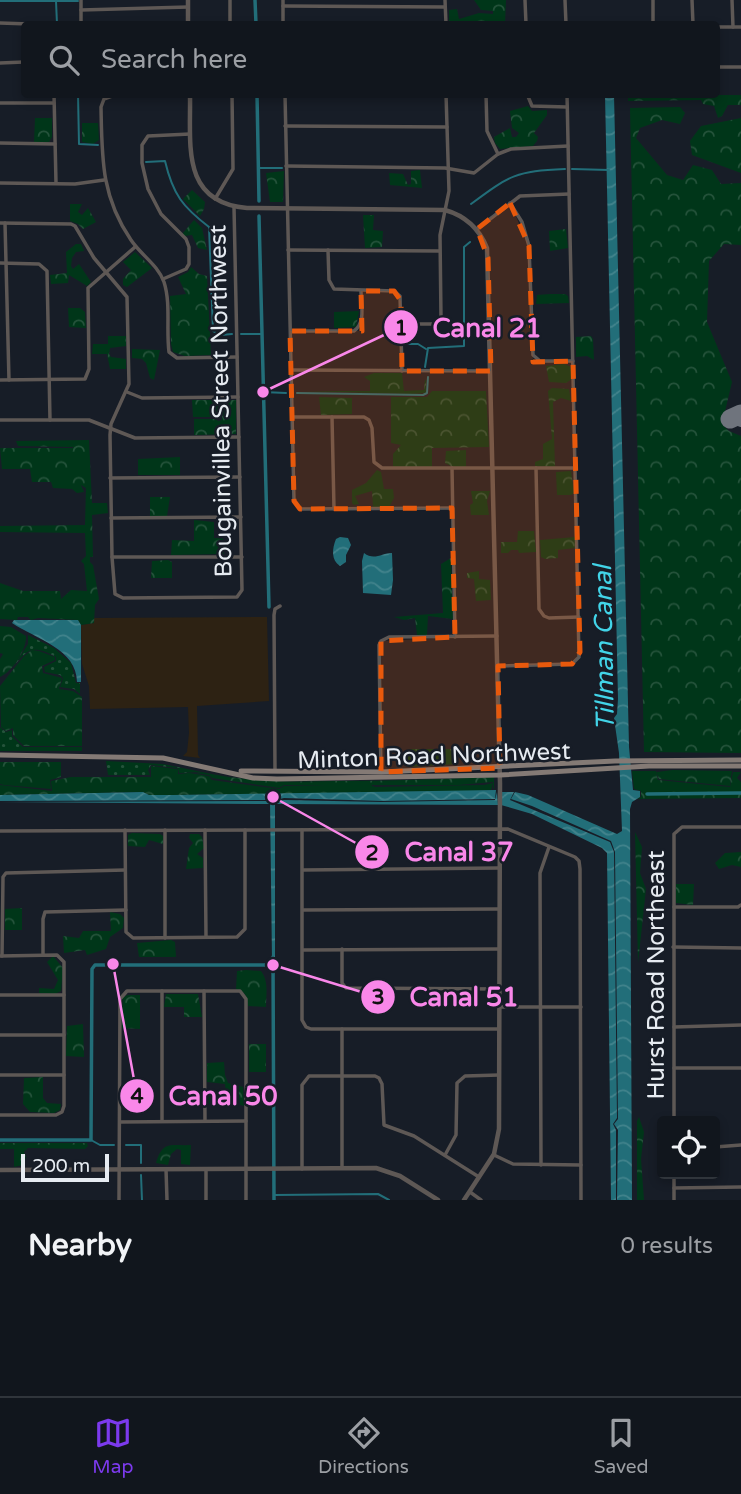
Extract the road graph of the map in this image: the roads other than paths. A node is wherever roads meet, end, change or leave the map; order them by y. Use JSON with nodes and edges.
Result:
{"nodes":[{"id":1,"x":81,"y":0,"type":"edge"},
{"id":2,"x":188,"y":0,"type":"edge"},
{"id":3,"x":230,"y":0,"type":"edge"},
{"id":4,"x":283,"y":0,"type":"edge"},
{"id":5,"x":445,"y":0,"type":"edge"},
{"id":6,"x":525,"y":0,"type":"edge"},
{"id":7,"x":565,"y":0,"type":"edge"},
{"id":8,"x":653,"y":0,"type":"edge"},
{"id":9,"x":692,"y":0,"type":"edge"},
{"id":10,"x":732,"y":0,"type":"edge"},
{"id":11,"x":283,"y":6,"type":"junction"},
{"id":12,"x":188,"y":7,"type":"junction"},
{"id":13,"x":445,"y":7,"type":"junction"},
{"id":14,"x":81,"y":10,"type":"junction"},
{"id":15,"x":81,"y":21,"type":"edge"},
{"id":16,"x":188,"y":21,"type":"edge"},
{"id":17,"x":230,"y":21,"type":"edge"},
{"id":18,"x":283,"y":21,"type":"edge"},
{"id":19,"x":446,"y":21,"type":"edge"},
{"id":20,"x":526,"y":21,"type":"edge"},
{"id":21,"x":566,"y":21,"type":"edge"},
{"id":22,"x":653,"y":21,"type":"edge"},
{"id":23,"x":693,"y":21,"type":"edge"},
{"id":24,"x":0,"y":23,"type":"edge"},
{"id":25,"x":21,"y":24,"type":"edge"},
{"id":26,"x":720,"y":27,"type":"edge"},
{"id":27,"x":733,"y":27,"type":"junction"},
{"id":28,"x":741,"y":27,"type":"edge"},
{"id":29,"x":21,"y":62,"type":"edge"},
{"id":30,"x":0,"y":63,"type":"edge"},
{"id":31,"x":720,"y":67,"type":"edge"},
{"id":32,"x":741,"y":67,"type":"edge"},
{"id":33,"x":54,"y":98,"type":"edge"},
{"id":34,"x":107,"y":98,"type":"edge"},
{"id":35,"x":190,"y":98,"type":"edge"},
{"id":36,"x":232,"y":98,"type":"edge"},
{"id":37,"x":285,"y":98,"type":"edge"},
{"id":38,"x":446,"y":98,"type":"edge"},
{"id":39,"x":486,"y":98,"type":"edge"},
{"id":40,"x":528,"y":98,"type":"edge"},
{"id":41,"x":567,"y":98,"type":"edge"},
{"id":42,"x":0,"y":103,"type":"edge"},
{"id":43,"x":54,"y":103,"type":"junction"},
{"id":44,"x":567,"y":107,"type":"junction"},
{"id":45,"x":285,"y":127,"type":"junction"},
{"id":46,"x":447,"y":127,"type":"junction"},
{"id":47,"x":190,"y":134,"type":"junction"},
{"id":48,"x":0,"y":143,"type":"edge"},
{"id":49,"x":55,"y":144,"type":"junction"},
{"id":50,"x":568,"y":146,"type":"junction"},
{"id":51,"x":498,"y":154,"type":"junction"},
{"id":52,"x":286,"y":166,"type":"junction"},
{"id":53,"x":448,"y":168,"type":"junction"},
{"id":54,"x":104,"y":180,"type":"junction"},
{"id":55,"x":0,"y":183,"type":"edge"},
{"id":56,"x":55,"y":184,"type":"junction"},
{"id":57,"x":569,"y":194,"type":"junction"},
{"id":58,"x":215,"y":200,"type":"junction"},
{"id":59,"x":510,"y":204,"type":"junction"},
{"id":60,"x":234,"y":207,"type":"junction"},
{"id":61,"x":288,"y":209,"type":"junction"},
{"id":62,"x":445,"y":210,"type":"junction"},
{"id":63,"x":3,"y":223,"type":"edge"},
{"id":64,"x":477,"y":229,"type":"junction"},
{"id":65,"x":135,"y":247,"type":"junction"},
{"id":66,"x":288,"y":250,"type":"junction"},
{"id":67,"x":328,"y":250,"type":"junction"},
{"id":68,"x":439,"y":251,"type":"junction"},
{"id":69,"x":0,"y":263,"type":"edge"},
{"id":70,"x":6,"y":264,"type":"junction"},
{"id":71,"x":106,"y":273,"type":"junction"},
{"id":72,"x":163,"y":279,"type":"junction"},
{"id":73,"x":361,"y":291,"type":"junction"},
{"id":74,"x":402,"y":324,"type":"junction"},
{"id":75,"x":290,"y":331,"type":"junction"},
{"id":76,"x":237,"y":357,"type":"junction"},
{"id":77,"x":573,"y":361,"type":"junction"},
{"id":78,"x":291,"y":370,"type":"junction"},
{"id":79,"x":402,"y":371,"type":"junction"},
{"id":80,"x":491,"y":371,"type":"junction"},
{"id":81,"x":0,"y":380,"type":"edge"},
{"id":82,"x":9,"y":380,"type":"junction"},
{"id":83,"x":49,"y":380,"type":"junction"},
{"id":84,"x":127,"y":393,"type":"junction"},
{"id":85,"x":238,"y":397,"type":"junction"},
{"id":86,"x":292,"y":417,"type":"junction"},
{"id":87,"x":332,"y":417,"type":"junction"},
{"id":88,"x":0,"y":420,"type":"edge"},
{"id":89,"x":50,"y":420,"type":"junction"},
{"id":90,"x":110,"y":428,"type":"junction"},
{"id":91,"x":239,"y":437,"type":"junction"},
{"id":92,"x":452,"y":468,"type":"junction"},
{"id":93,"x":536,"y":468,"type":"junction"},
{"id":94,"x":575,"y":468,"type":"junction"},
{"id":95,"x":494,"y":469,"type":"junction"},
{"id":96,"x":240,"y":477,"type":"junction"},
{"id":97,"x":110,"y":478,"type":"junction"},
{"id":98,"x":452,"y":508,"type":"junction"},
{"id":99,"x":334,"y":509,"type":"junction"},
{"id":100,"x":241,"y":517,"type":"junction"},
{"id":101,"x":111,"y":518,"type":"junction"},
{"id":102,"x":112,"y":557,"type":"junction"},
{"id":103,"x":242,"y":557,"type":"junction"},
{"id":104,"x":279,"y":606,"type":"dead end"},
{"id":105,"x":579,"y":617,"type":"junction"},
{"id":106,"x":497,"y":636,"type":"junction"},
{"id":107,"x":455,"y":637,"type":"junction"},
{"id":108,"x":498,"y":666,"type":"junction"},
{"id":109,"x":0,"y":755,"type":"edge"},
{"id":110,"x":741,"y":760,"type":"edge"},
{"id":111,"x":637,"y":763,"type":"junction"},
{"id":112,"x":741,"y":766,"type":"edge"},
{"id":113,"x":213,"y":768,"type":"junction"},
{"id":114,"x":500,"y":771,"type":"junction"},
{"id":115,"x":275,"y":772,"type":"junction"},
{"id":116,"x":382,"y":775,"type":"junction"},
{"id":117,"x":741,"y":827,"type":"edge"},
{"id":118,"x":498,"y":829,"type":"junction"},
{"id":119,"x":125,"y":830,"type":"junction"},
{"id":120,"x":165,"y":830,"type":"junction"},
{"id":121,"x":205,"y":830,"type":"junction"},
{"id":122,"x":245,"y":830,"type":"junction"},
{"id":123,"x":302,"y":830,"type":"junction"},
{"id":124,"x":0,"y":831,"type":"edge"},
{"id":125,"x":550,"y":846,"type":"junction"},
{"id":126,"x":498,"y":869,"type":"junction"},
{"id":127,"x":125,"y":870,"type":"junction"},
{"id":128,"x":303,"y":870,"type":"junction"},
{"id":129,"x":741,"y":905,"type":"edge"},
{"id":130,"x":674,"y":907,"type":"junction"},
{"id":131,"x":498,"y":909,"type":"junction"},
{"id":132,"x":126,"y":910,"type":"junction"},
{"id":133,"x":303,"y":910,"type":"junction"},
{"id":134,"x":206,"y":937,"type":"junction"},
{"id":135,"x":165,"y":938,"type":"junction"},
{"id":136,"x":673,"y":947,"type":"junction"},
{"id":137,"x":741,"y":948,"type":"edge"},
{"id":138,"x":342,"y":949,"type":"junction"},
{"id":139,"x":499,"y":949,"type":"junction"},
{"id":140,"x":303,"y":950,"type":"junction"},
{"id":141,"x":43,"y":955,"type":"junction"},
{"id":142,"x":1,"y":956,"type":"edge"},
{"id":143,"x":498,"y":989,"type":"junction"},
{"id":144,"x":162,"y":991,"type":"junction"},
{"id":145,"x":204,"y":991,"type":"junction"},
{"id":146,"x":0,"y":995,"type":"edge"},
{"id":147,"x":64,"y":995,"type":"junction"},
{"id":148,"x":498,"y":1007,"type":"junction"},
{"id":149,"x":541,"y":1007,"type":"junction"},
{"id":150,"x":581,"y":1007,"type":"junction"},
{"id":151,"x":741,"y":1025,"type":"edge"},
{"id":152,"x":674,"y":1027,"type":"junction"},
{"id":153,"x":342,"y":1029,"type":"junction"},
{"id":154,"x":499,"y":1029,"type":"junction"},
{"id":155,"x":0,"y":1035,"type":"edge"},
{"id":156,"x":64,"y":1035,"type":"junction"},
{"id":157,"x":674,"y":1068,"type":"junction"},
{"id":158,"x":741,"y":1068,"type":"edge"},
{"id":159,"x":0,"y":1075,"type":"edge"},
{"id":160,"x":64,"y":1075,"type":"junction"},
{"id":161,"x":499,"y":1075,"type":"junction"},
{"id":162,"x":342,"y":1076,"type":"junction"},
{"id":163,"x":0,"y":1115,"type":"edge"},
{"id":164,"x":674,"y":1116,"type":"edge"},
{"id":165,"x":162,"y":1121,"type":"junction"},
{"id":166,"x":205,"y":1121,"type":"junction"},
{"id":167,"x":246,"y":1121,"type":"junction"},
{"id":168,"x":120,"y":1122,"type":"junction"},
{"id":169,"x":741,"y":1145,"type":"edge"},
{"id":170,"x":720,"y":1147,"type":"edge"},
{"id":171,"x":494,"y":1154,"type":"junction"},
{"id":172,"x":445,"y":1155,"type":"junction"},
{"id":173,"x":541,"y":1165,"type":"junction"},
{"id":174,"x":581,"y":1165,"type":"junction"},
{"id":175,"x":342,"y":1168,"type":"junction"},
{"id":176,"x":166,"y":1169,"type":"junction"},
{"id":177,"x":206,"y":1169,"type":"junction"},
{"id":178,"x":246,"y":1169,"type":"junction"},
{"id":179,"x":302,"y":1169,"type":"junction"},
{"id":180,"x":0,"y":1170,"type":"edge"},
{"id":181,"x":120,"y":1170,"type":"junction"},
{"id":182,"x":480,"y":1177,"type":"junction"},
{"id":183,"x":674,"y":1179,"type":"edge"},
{"id":184,"x":741,"y":1187,"type":"edge"},
{"id":185,"x":674,"y":1188,"type":"junction"},
{"id":186,"x":470,"y":1192,"type":"junction"},
{"id":187,"x":120,"y":1200,"type":"edge"},
{"id":188,"x":166,"y":1200,"type":"edge"},
{"id":189,"x":206,"y":1200,"type":"edge"},
{"id":190,"x":246,"y":1200,"type":"edge"},
{"id":191,"x":438,"y":1200,"type":"edge"},
{"id":192,"x":464,"y":1200,"type":"edge"},
{"id":193,"x":481,"y":1200,"type":"edge"},
{"id":194,"x":580,"y":1200,"type":"edge"},
{"id":195,"x":674,"y":1200,"type":"edge"}],
"edges":[{"from":1,"to":14,"type":"street"},
{"from":2,"to":12,"type":"street"},
{"from":3,"to":17,"type":"street"},
{"from":4,"to":11,"type":"street"},
{"from":5,"to":13,"type":"street"},
{"from":6,"to":20,"type":"street"},
{"from":7,"to":21,"type":"street"},
{"from":8,"to":22,"type":"street"},
{"from":9,"to":23,"type":"street"},
{"from":10,"to":27,"type":"street"},
{"from":11,"to":13,"type":"street"},
{"from":11,"to":18,"type":"street"},
{"from":12,"to":14,"type":"street"},
{"from":12,"to":16,"type":"street"},
{"from":13,"to":19,"type":"street"},
{"from":14,"to":15,"type":"street"},
{"from":24,"to":25,"type":"street"},
{"from":26,"to":27,"type":"street"},
{"from":27,"to":28,"type":"street"},
{"from":29,"to":30,"type":"street"},
{"from":31,"to":32,"type":"street"},
{"from":33,"to":43,"type":"street"},
{"from":34,"to":54,"type":"street"},
{"from":35,"to":47,"type":"street"},
{"from":36,"to":58,"type":"street"},
{"from":37,"to":45,"type":"street"},
{"from":38,"to":46,"type":"street"},
{"from":39,"to":51,"type":"street"},
{"from":40,"to":44,"type":"street"},
{"from":41,"to":44,"type":"street"},
{"from":42,"to":43,"type":"street"},
{"from":43,"to":49,"type":"street"},
{"from":44,"to":50,"type":"street"},
{"from":45,"to":46,"type":"street"},
{"from":45,"to":52,"type":"street"},
{"from":46,"to":53,"type":"street"},
{"from":47,"to":58,"type":"street"},
{"from":47,"to":72,"type":"street"},
{"from":48,"to":49,"type":"street"},
{"from":49,"to":56,"type":"street"},
{"from":50,"to":51,"type":"street"},
{"from":50,"to":57,"type":"street"},
{"from":51,"to":53,"type":"street"},
{"from":52,"to":53,"type":"street"},
{"from":52,"to":61,"type":"street"},
{"from":53,"to":62,"type":"street"},
{"from":54,"to":56,"type":"street"},
{"from":54,"to":65,"type":"street"},
{"from":55,"to":56,"type":"street"},
{"from":57,"to":59,"type":"street"},
{"from":57,"to":77,"type":"street"},
{"from":58,"to":60,"type":"street"},
{"from":59,"to":64,"type":"street"},
{"from":59,"to":77,"type":"street"},
{"from":60,"to":61,"type":"street"},
{"from":60,"to":76,"type":"street","name":"Bougainvillea Street Northwest"},
{"from":61,"to":62,"type":"street"},
{"from":61,"to":66,"type":"street"},
{"from":62,"to":64,"type":"street"},
{"from":62,"to":68,"type":"street"},
{"from":63,"to":70,"type":"street"},
{"from":63,"to":71,"type":"street"},
{"from":64,"to":80,"type":"street"},
{"from":65,"to":71,"type":"street"},
{"from":65,"to":72,"type":"street"},
{"from":66,"to":67,"type":"street"},
{"from":66,"to":75,"type":"street"},
{"from":67,"to":68,"type":"street"},
{"from":67,"to":73,"type":"street"},
{"from":68,"to":74,"type":"street"},
{"from":69,"to":70,"type":"street"},
{"from":70,"to":82,"type":"street"},
{"from":70,"to":83,"type":"street"},
{"from":71,"to":83,"type":"street"},
{"from":71,"to":84,"type":"street"},
{"from":72,"to":76,"type":"street"},
{"from":73,"to":74,"type":"street"},
{"from":73,"to":75,"type":"street"},
{"from":74,"to":79,"type":"street"},
{"from":75,"to":78,"type":"street"},
{"from":76,"to":85,"type":"street","name":"Bougainvillea Street Northwest"},
{"from":77,"to":94,"type":"street"},
{"from":78,"to":79,"type":"street"},
{"from":78,"to":86,"type":"street"},
{"from":79,"to":80,"type":"street"},
{"from":80,"to":95,"type":"street"},
{"from":81,"to":82,"type":"street"},
{"from":82,"to":83,"type":"street"},
{"from":83,"to":89,"type":"street"},
{"from":84,"to":85,"type":"street"},
{"from":84,"to":90,"type":"street"},
{"from":85,"to":91,"type":"street","name":"Bougainvillea Street Northwest"},
{"from":86,"to":87,"type":"street"},
{"from":86,"to":99,"type":"street"},
{"from":87,"to":92,"type":"street"},
{"from":87,"to":99,"type":"street"},
{"from":88,"to":89,"type":"street"},
{"from":89,"to":90,"type":"street"},
{"from":90,"to":91,"type":"street"},
{"from":90,"to":97,"type":"street"},
{"from":91,"to":96,"type":"street","name":"Bougainvillea Street Northwest"},
{"from":92,"to":95,"type":"street"},
{"from":92,"to":98,"type":"street"},
{"from":93,"to":94,"type":"street"},
{"from":93,"to":95,"type":"street"},
{"from":93,"to":105,"type":"street"},
{"from":94,"to":105,"type":"street"},
{"from":95,"to":106,"type":"street"},
{"from":96,"to":97,"type":"street"},
{"from":96,"to":100,"type":"street","name":"Bougainvillea Street Northwest"},
{"from":97,"to":101,"type":"street"},
{"from":98,"to":99,"type":"street"},
{"from":98,"to":107,"type":"street"},
{"from":100,"to":101,"type":"street"},
{"from":100,"to":103,"type":"street","name":"Bougainvillea Street Northwest"},
{"from":101,"to":102,"type":"street"},
{"from":102,"to":103,"type":"street"},
{"from":102,"to":103,"type":"street","name":"Bougainvillea Street Northwest"},
{"from":104,"to":115,"type":"street"},
{"from":105,"to":108,"type":"street"},
{"from":106,"to":107,"type":"street"},
{"from":106,"to":108,"type":"street"},
{"from":107,"to":116,"type":"street"},
{"from":108,"to":114,"type":"street"},
{"from":109,"to":113,"type":"main road","name":"Minton Road Northwest"},
{"from":110,"to":111,"type":"main road","name":"Minton Road Northwest"},
{"from":111,"to":112,"type":"main road","name":"Minton Road Northwest"},
{"from":111,"to":114,"type":"main road","name":"Minton Road Northwest"},
{"from":113,"to":115,"type":"main road","name":"Minton Road Northwest"},
{"from":113,"to":116,"type":"main road","name":"Minton Road Northwest"},
{"from":114,"to":116,"type":"main road","name":"Minton Road Northwest"},
{"from":114,"to":118,"type":"street"},
{"from":115,"to":116,"type":"main road","name":"Minton Road Northwest"},
{"from":117,"to":130,"type":"street","name":"Hurst Road Northeast"},
{"from":118,"to":123,"type":"street"},
{"from":118,"to":125,"type":"street"},
{"from":118,"to":126,"type":"street"},
{"from":119,"to":120,"type":"street"},
{"from":119,"to":124,"type":"street"},
{"from":119,"to":127,"type":"street"},
{"from":120,"to":121,"type":"street"},
{"from":120,"to":135,"type":"street"},
{"from":121,"to":122,"type":"street"},
{"from":121,"to":134,"type":"street"},
{"from":122,"to":123,"type":"street"},
{"from":122,"to":134,"type":"street"},
{"from":123,"to":128,"type":"street"},
{"from":125,"to":149,"type":"street"},
{"from":125,"to":150,"type":"street"},
{"from":126,"to":128,"type":"street"},
{"from":126,"to":131,"type":"street"},
{"from":127,"to":132,"type":"street"},
{"from":127,"to":142,"type":"street"},
{"from":128,"to":133,"type":"street"},
{"from":129,"to":130,"type":"street"},
{"from":130,"to":136,"type":"street","name":"Hurst Road Northeast"},
{"from":131,"to":133,"type":"street"},
{"from":131,"to":139,"type":"street"},
{"from":132,"to":135,"type":"street"},
{"from":132,"to":141,"type":"street"},
{"from":133,"to":140,"type":"street"},
{"from":134,"to":135,"type":"street"},
{"from":136,"to":137,"type":"street"},
{"from":136,"to":152,"type":"street","name":"Hurst Road Northeast"},
{"from":138,"to":139,"type":"street"},
{"from":138,"to":140,"type":"street"},
{"from":138,"to":143,"type":"street"},
{"from":139,"to":143,"type":"street"},
{"from":140,"to":153,"type":"street"},
{"from":141,"to":142,"type":"street"},
{"from":141,"to":147,"type":"street"},
{"from":143,"to":148,"type":"street"},
{"from":144,"to":145,"type":"street"},
{"from":144,"to":165,"type":"street"},
{"from":144,"to":168,"type":"street"},
{"from":145,"to":166,"type":"street"},
{"from":145,"to":167,"type":"street"},
{"from":146,"to":147,"type":"street"},
{"from":147,"to":156,"type":"street"},
{"from":148,"to":149,"type":"street"},
{"from":148,"to":154,"type":"street"},
{"from":149,"to":150,"type":"street"},
{"from":149,"to":173,"type":"street"},
{"from":150,"to":174,"type":"street"},
{"from":151,"to":152,"type":"street"},
{"from":152,"to":157,"type":"street","name":"Hurst Road Northeast"},
{"from":153,"to":154,"type":"street"},
{"from":153,"to":162,"type":"street"},
{"from":154,"to":161,"type":"street"},
{"from":155,"to":156,"type":"street"},
{"from":156,"to":160,"type":"street"},
{"from":157,"to":158,"type":"street"},
{"from":157,"to":164,"type":"street","name":"Hurst Road Northeast"},
{"from":159,"to":160,"type":"street"},
{"from":160,"to":163,"type":"street"},
{"from":161,"to":171,"type":"street"},
{"from":161,"to":172,"type":"street"},
{"from":162,"to":172,"type":"street"},
{"from":162,"to":175,"type":"street"},
{"from":162,"to":179,"type":"street"},
{"from":165,"to":166,"type":"street"},
{"from":165,"to":168,"type":"street"},
{"from":166,"to":167,"type":"street"},
{"from":167,"to":178,"type":"street"},
{"from":168,"to":181,"type":"street"},
{"from":169,"to":170,"type":"street"},
{"from":171,"to":173,"type":"street"},
{"from":171,"to":182,"type":"street"},
{"from":172,"to":182,"type":"street"},
{"from":173,"to":174,"type":"street"},
{"from":174,"to":194,"type":"street"},
{"from":175,"to":179,"type":"street"},
{"from":175,"to":191,"type":"street"},
{"from":176,"to":177,"type":"street"},
{"from":176,"to":181,"type":"street"},
{"from":176,"to":188,"type":"street"},
{"from":177,"to":178,"type":"street"},
{"from":177,"to":189,"type":"street"},
{"from":178,"to":179,"type":"street"},
{"from":178,"to":190,"type":"street"},
{"from":180,"to":181,"type":"street"},
{"from":181,"to":187,"type":"street"},
{"from":182,"to":186,"type":"street"},
{"from":183,"to":185,"type":"street"},
{"from":184,"to":185,"type":"street"},
{"from":185,"to":195,"type":"street"},
{"from":186,"to":192,"type":"street"},
{"from":186,"to":193,"type":"street"}]}
